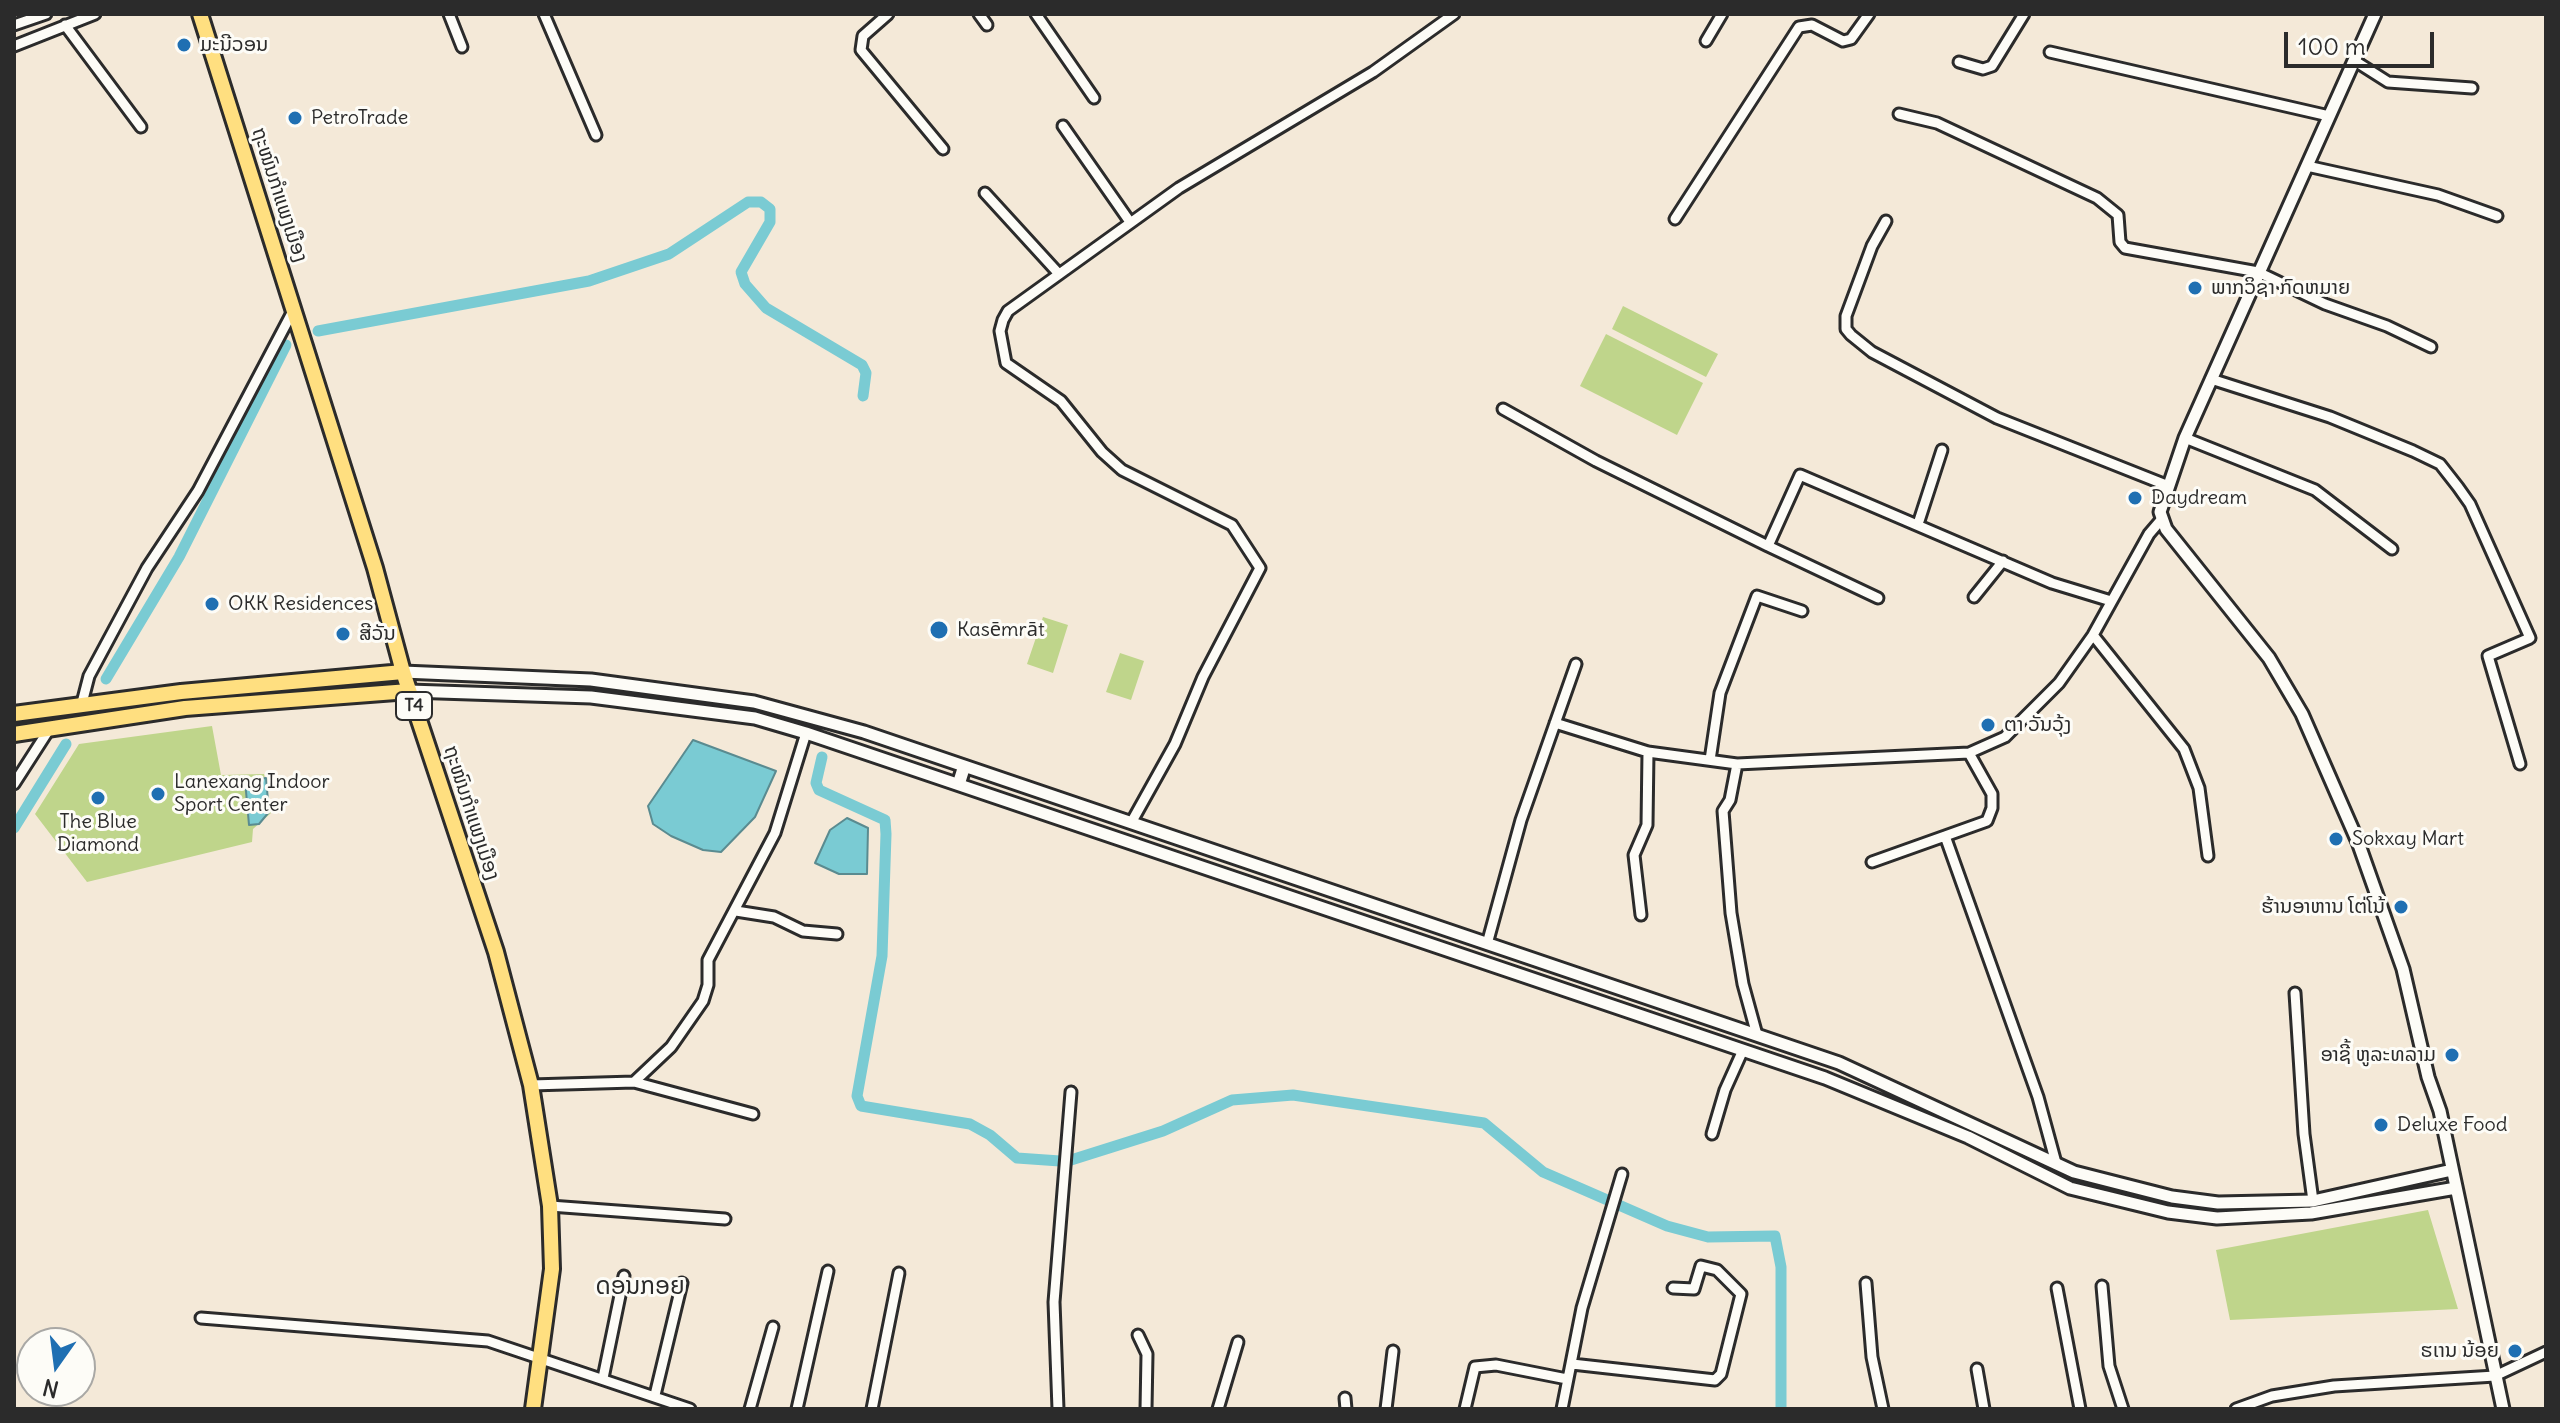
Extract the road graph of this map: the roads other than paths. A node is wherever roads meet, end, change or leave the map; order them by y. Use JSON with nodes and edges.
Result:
{"nodes":[{"id":1,"x":46,"y":14,"type":"edge"},
{"id":2,"x":95,"y":14,"type":"edge"},
{"id":3,"x":200,"y":14,"type":"edge"},
{"id":4,"x":449,"y":14,"type":"edge"},
{"id":5,"x":544,"y":14,"type":"edge"},
{"id":6,"x":979,"y":14,"type":"edge"},
{"id":7,"x":1036,"y":14,"type":"edge"},
{"id":8,"x":1454,"y":14,"type":"edge"},
{"id":9,"x":1722,"y":14,"type":"edge"},
{"id":10,"x":1869,"y":14,"type":"edge"},
{"id":11,"x":2024,"y":14,"type":"edge"},
{"id":12,"x":2375,"y":14,"type":"edge"},
{"id":13,"x":884,"y":15,"type":"edge"},
{"id":14,"x":14,"y":25,"type":"edge"},
{"id":15,"x":65,"y":25,"type":"junction"},
{"id":16,"x":987,"y":25,"type":"dead end"},
{"id":17,"x":1706,"y":41,"type":"dead end"},
{"id":18,"x":14,"y":46,"type":"edge"},
{"id":19,"x":462,"y":47,"type":"dead end"},
{"id":20,"x":2050,"y":52,"type":"dead end"},
{"id":21,"x":2355,"y":61,"type":"junction"},
{"id":22,"x":1959,"y":62,"type":"dead end"},
{"id":23,"x":2472,"y":88,"type":"dead end"},
{"id":24,"x":1094,"y":98,"type":"dead end"},
{"id":25,"x":1899,"y":114,"type":"dead end"},
{"id":26,"x":2329,"y":116,"type":"junction"},
{"id":27,"x":1063,"y":126,"type":"dead end"},
{"id":28,"x":141,"y":127,"type":"dead end"},
{"id":29,"x":596,"y":135,"type":"dead end"},
{"id":30,"x":943,"y":149,"type":"dead end"},
{"id":31,"x":2307,"y":166,"type":"junction"},
{"id":32,"x":985,"y":193,"type":"dead end"},
{"id":33,"x":2497,"y":216,"type":"dead end"},
{"id":34,"x":1675,"y":219,"type":"dead end"},
{"id":35,"x":1886,"y":221,"type":"dead end"},
{"id":36,"x":1130,"y":222,"type":"junction"},
{"id":37,"x":2258,"y":272,"type":"junction"},
{"id":38,"x":1059,"y":274,"type":"junction"},
{"id":39,"x":294,"y":309,"type":"junction"},
{"id":40,"x":2431,"y":347,"type":"dead end"},
{"id":41,"x":2211,"y":379,"type":"junction"},
{"id":42,"x":1503,"y":409,"type":"dead end"},
{"id":43,"x":2185,"y":438,"type":"junction"},
{"id":44,"x":1942,"y":450,"type":"dead end"},
{"id":45,"x":2166,"y":485,"type":"junction"},
{"id":46,"x":2161,"y":520,"type":"junction"},
{"id":47,"x":1918,"y":524,"type":"junction"},
{"id":48,"x":1768,"y":546,"type":"junction"},
{"id":49,"x":2392,"y":549,"type":"dead end"},
{"id":50,"x":2003,"y":561,"type":"junction"},
{"id":51,"x":1974,"y":597,"type":"dead end"},
{"id":52,"x":1878,"y":598,"type":"dead end"},
{"id":53,"x":2111,"y":601,"type":"junction"},
{"id":54,"x":1802,"y":611,"type":"dead end"},
{"id":55,"x":2093,"y":635,"type":"junction"},
{"id":56,"x":1576,"y":664,"type":"dead end"},
{"id":57,"x":403,"y":672,"type":"junction"},
{"id":58,"x":409,"y":691,"type":"junction"},
{"id":59,"x":82,"y":703,"type":"junction"},
{"id":60,"x":14,"y":714,"type":"edge"},
{"id":61,"x":1555,"y":723,"type":"junction"},
{"id":62,"x":50,"y":728,"type":"junction"},
{"id":63,"x":806,"y":733,"type":"junction"},
{"id":64,"x":14,"y":734,"type":"edge"},
{"id":65,"x":1648,"y":752,"type":"junction"},
{"id":66,"x":1969,"y":753,"type":"junction"},
{"id":67,"x":1710,"y":760,"type":"junction"},
{"id":68,"x":1737,"y":764,"type":"junction"},
{"id":69,"x":2520,"y":764,"type":"dead end"},
{"id":70,"x":964,"y":767,"type":"junction"},
{"id":71,"x":959,"y":783,"type":"junction"},
{"id":72,"x":14,"y":784,"type":"edge"},
{"id":73,"x":1131,"y":823,"type":"junction"},
{"id":74,"x":1945,"y":836,"type":"junction"},
{"id":75,"x":2208,"y":856,"type":"dead end"},
{"id":76,"x":1872,"y":862,"type":"dead end"},
{"id":77,"x":736,"y":911,"type":"junction"},
{"id":78,"x":1641,"y":915,"type":"dead end"},
{"id":79,"x":837,"y":934,"type":"dead end"},
{"id":80,"x":1487,"y":944,"type":"junction"},
{"id":81,"x":2295,"y":993,"type":"dead end"},
{"id":82,"x":1757,"y":1035,"type":"junction"},
{"id":83,"x":1743,"y":1050,"type":"junction"},
{"id":84,"x":634,"y":1082,"type":"junction"},
{"id":85,"x":531,"y":1085,"type":"junction"},
{"id":86,"x":1071,"y":1092,"type":"dead end"},
{"id":87,"x":753,"y":1114,"type":"dead end"},
{"id":88,"x":1712,"y":1134,"type":"dead end"},
{"id":89,"x":2056,"y":1163,"type":"junction"},
{"id":90,"x":2452,"y":1170,"type":"junction"},
{"id":91,"x":1622,"y":1174,"type":"dead end"},
{"id":92,"x":2456,"y":1188,"type":"junction"},
{"id":93,"x":2313,"y":1201,"type":"junction"},
{"id":94,"x":550,"y":1206,"type":"junction"},
{"id":95,"x":725,"y":1219,"type":"dead end"},
{"id":96,"x":828,"y":1271,"type":"dead end"},
{"id":97,"x":899,"y":1273,"type":"dead end"},
{"id":98,"x":624,"y":1276,"type":"dead end"},
{"id":99,"x":682,"y":1283,"type":"dead end"},
{"id":100,"x":1866,"y":1283,"type":"dead end"},
{"id":101,"x":2102,"y":1286,"type":"dead end"},
{"id":102,"x":1673,"y":1288,"type":"dead end"},
{"id":103,"x":2057,"y":1288,"type":"dead end"},
{"id":104,"x":201,"y":1318,"type":"dead end"},
{"id":105,"x":773,"y":1327,"type":"dead end"},
{"id":106,"x":1138,"y":1335,"type":"dead end"},
{"id":107,"x":1238,"y":1342,"type":"dead end"},
{"id":108,"x":1393,"y":1351,"type":"dead end"},
{"id":109,"x":2546,"y":1352,"type":"edge"},
{"id":110,"x":542,"y":1359,"type":"junction"},
{"id":111,"x":1572,"y":1364,"type":"junction"},
{"id":112,"x":1977,"y":1369,"type":"dead end"},
{"id":113,"x":2495,"y":1376,"type":"junction"},
{"id":114,"x":603,"y":1378,"type":"junction"},
{"id":115,"x":1567,"y":1379,"type":"junction"},
{"id":116,"x":655,"y":1395,"type":"junction"},
{"id":117,"x":2272,"y":1396,"type":"junction"},
{"id":118,"x":1345,"y":1398,"type":"dead end"},
{"id":119,"x":533,"y":1409,"type":"edge"},
{"id":120,"x":690,"y":1409,"type":"edge"},
{"id":121,"x":750,"y":1409,"type":"edge"},
{"id":122,"x":797,"y":1409,"type":"edge"},
{"id":123,"x":872,"y":1409,"type":"edge"},
{"id":124,"x":1058,"y":1409,"type":"edge"},
{"id":125,"x":1146,"y":1409,"type":"edge"},
{"id":126,"x":1218,"y":1409,"type":"edge"},
{"id":127,"x":1346,"y":1409,"type":"edge"},
{"id":128,"x":1386,"y":1409,"type":"edge"},
{"id":129,"x":1465,"y":1409,"type":"edge"},
{"id":130,"x":1562,"y":1409,"type":"edge"},
{"id":131,"x":1883,"y":1409,"type":"edge"},
{"id":132,"x":1984,"y":1409,"type":"edge"},
{"id":133,"x":2080,"y":1409,"type":"edge"},
{"id":134,"x":2123,"y":1409,"type":"edge"},
{"id":135,"x":2236,"y":1409,"type":"edge"},
{"id":136,"x":2278,"y":1409,"type":"edge"},
{"id":137,"x":2503,"y":1409,"type":"edge"}],
"edges":[{"from":1,"to":14,"type":"street"},
{"from":2,"to":15,"type":"street"},
{"from":3,"to":39,"type":"main road","name":"ຖະໜົນກຳແພງເມືອງ","number":"T4"},
{"from":4,"to":19,"type":"street"},
{"from":5,"to":29,"type":"street"},
{"from":6,"to":16,"type":"street"},
{"from":7,"to":24,"type":"street"},
{"from":8,"to":36,"type":"street"},
{"from":9,"to":17,"type":"street"},
{"from":10,"to":34,"type":"street"},
{"from":11,"to":22,"type":"street"},
{"from":12,"to":21,"type":"street"},
{"from":13,"to":30,"type":"street"},
{"from":15,"to":18,"type":"street"},
{"from":15,"to":28,"type":"street"},
{"from":20,"to":26,"type":"street"},
{"from":21,"to":23,"type":"street"},
{"from":21,"to":26,"type":"street"},
{"from":25,"to":37,"type":"street"},
{"from":26,"to":31,"type":"street"},
{"from":27,"to":36,"type":"street"},
{"from":31,"to":33,"type":"street"},
{"from":31,"to":37,"type":"street"},
{"from":32,"to":38,"type":"street"},
{"from":35,"to":45,"type":"street"},
{"from":36,"to":38,"type":"street"},
{"from":37,"to":40,"type":"street"},
{"from":37,"to":41,"type":"street"},
{"from":38,"to":73,"type":"street"},
{"from":39,"to":57,"type":"main road","name":"ຖະໜົນກຳແພງເມືອງ","number":"T4"},
{"from":39,"to":59,"type":"street"},
{"from":41,"to":43,"type":"street"},
{"from":41,"to":69,"type":"street"},
{"from":42,"to":48,"type":"street"},
{"from":43,"to":45,"type":"street"},
{"from":43,"to":49,"type":"street"},
{"from":44,"to":47,"type":"street"},
{"from":45,"to":46,"type":"street"},
{"from":46,"to":53,"type":"street"},
{"from":46,"to":90,"type":"street"},
{"from":47,"to":48,"type":"street"},
{"from":47,"to":50,"type":"street"},
{"from":48,"to":52,"type":"street"},
{"from":50,"to":51,"type":"street"},
{"from":50,"to":53,"type":"street"},
{"from":53,"to":55,"type":"street"},
{"from":54,"to":67,"type":"street"},
{"from":55,"to":66,"type":"street"},
{"from":55,"to":75,"type":"street"},
{"from":56,"to":61,"type":"street"},
{"from":57,"to":58,"type":"main road","name":"ຖະໜົນກຳແພງເມືອງ","number":"T4"},
{"from":57,"to":59,"type":"main road"},
{"from":57,"to":70,"type":"street"},
{"from":58,"to":62,"type":"main road"},
{"from":58,"to":63,"type":"street"},
{"from":58,"to":85,"type":"main road","name":"ຖະໜົນກຳແພງເມືອງ","number":"T4"},
{"from":59,"to":60,"type":"main road"},
{"from":61,"to":65,"type":"street"},
{"from":61,"to":80,"type":"street"},
{"from":62,"to":64,"type":"main road"},
{"from":62,"to":72,"type":"street"},
{"from":63,"to":71,"type":"street"},
{"from":63,"to":77,"type":"street"},
{"from":65,"to":67,"type":"street"},
{"from":65,"to":78,"type":"street"},
{"from":66,"to":68,"type":"street"},
{"from":66,"to":74,"type":"street"},
{"from":67,"to":68,"type":"street"},
{"from":68,"to":82,"type":"street"},
{"from":70,"to":71,"type":"main road"},
{"from":70,"to":73,"type":"street"},
{"from":71,"to":83,"type":"street"},
{"from":73,"to":80,"type":"street"},
{"from":74,"to":76,"type":"street"},
{"from":74,"to":89,"type":"street"},
{"from":77,"to":79,"type":"street"},
{"from":77,"to":84,"type":"street"},
{"from":80,"to":82,"type":"street"},
{"from":81,"to":93,"type":"street"},
{"from":82,"to":89,"type":"street"},
{"from":83,"to":88,"type":"street"},
{"from":83,"to":92,"type":"street"},
{"from":84,"to":85,"type":"street"},
{"from":84,"to":87,"type":"street"},
{"from":85,"to":94,"type":"main road","name":"ຖະໜົນກຳແພງເມືອງ","number":"T4"},
{"from":86,"to":124,"type":"street"},
{"from":89,"to":93,"type":"street"},
{"from":90,"to":92,"type":"street"},
{"from":90,"to":93,"type":"street"},
{"from":91,"to":111,"type":"street"},
{"from":92,"to":113,"type":"street"},
{"from":94,"to":95,"type":"street"},
{"from":94,"to":110,"type":"main road","name":"ຖະໜົນກຳແພງເມືອງ","number":"T4"},
{"from":96,"to":122,"type":"street"},
{"from":97,"to":123,"type":"street"},
{"from":98,"to":114,"type":"street"},
{"from":99,"to":116,"type":"street"},
{"from":100,"to":131,"type":"street"},
{"from":101,"to":134,"type":"street"},
{"from":102,"to":111,"type":"street"},
{"from":103,"to":133,"type":"street"},
{"from":104,"to":110,"type":"street"},
{"from":105,"to":121,"type":"street"},
{"from":106,"to":125,"type":"street"},
{"from":107,"to":126,"type":"street"},
{"from":108,"to":128,"type":"street"},
{"from":109,"to":113,"type":"street"},
{"from":110,"to":114,"type":"street"},
{"from":110,"to":119,"type":"main road","name":"ຖະໜົນກຳແພງເມືອງ","number":"T4"},
{"from":111,"to":115,"type":"street"},
{"from":112,"to":132,"type":"street"},
{"from":113,"to":117,"type":"street"},
{"from":113,"to":137,"type":"street"},
{"from":114,"to":116,"type":"street"},
{"from":115,"to":129,"type":"street"},
{"from":115,"to":130,"type":"street"},
{"from":116,"to":120,"type":"street"},
{"from":117,"to":135,"type":"street"},
{"from":117,"to":136,"type":"street"},
{"from":118,"to":127,"type":"street"}]}
